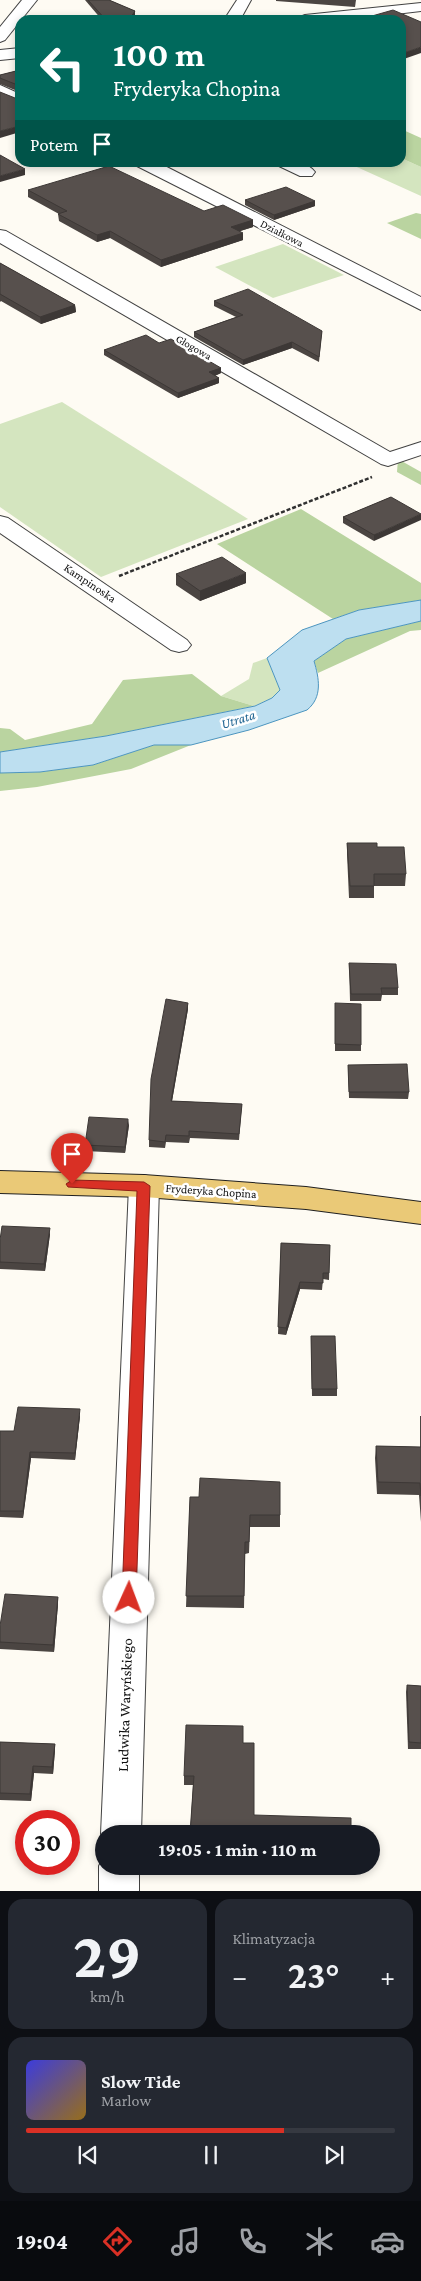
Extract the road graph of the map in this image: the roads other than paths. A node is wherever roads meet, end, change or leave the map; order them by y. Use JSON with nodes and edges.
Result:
{"nodes":[{"id":1,"x":30,"y":0,"type":"edge"},
{"id":2,"x":244,"y":0,"type":"edge"},
{"id":3,"x":421,"y":6,"type":"edge"},
{"id":4,"x":18,"y":15,"type":"edge"},
{"id":5,"x":235,"y":15,"type":"edge"},
{"id":6,"x":346,"y":15,"type":"edge"},
{"id":7,"x":15,"y":18,"type":"edge"},
{"id":8,"x":0,"y":37,"type":"edge"},
{"id":9,"x":15,"y":54,"type":"edge"},
{"id":10,"x":0,"y":55,"type":"edge"},
{"id":11,"x":0,"y":90,"type":"edge"},
{"id":12,"x":15,"y":98,"type":"edge"},
{"id":13,"x":153,"y":167,"type":"edge"},
{"id":14,"x":296,"y":167,"type":"edge"},
{"id":15,"x":306,"y":172,"type":"dead end"},
{"id":16,"x":0,"y":235,"type":"edge"},
{"id":17,"x":421,"y":304,"type":"edge"},
{"id":18,"x":421,"y":448,"type":"edge"},
{"id":19,"x":0,"y":522,"type":"edge"},
{"id":20,"x":178,"y":645,"type":"dead end"},
{"id":21,"x":0,"y":1182,"type":"edge"},
{"id":22,"x":144,"y":1186,"type":"junction"},
{"id":23,"x":421,"y":1213,"type":"edge"},
{"id":24,"x":121,"y":1825,"type":"edge"},
{"id":25,"x":120,"y":1875,"type":"edge"},
{"id":26,"x":119,"y":1891,"type":"edge"}],
"edges":[{"from":1,"to":4,"type":"street"},
{"from":2,"to":5,"type":"street"},
{"from":3,"to":6,"type":"street"},
{"from":7,"to":8,"type":"street"},
{"from":9,"to":10,"type":"street"},
{"from":11,"to":12,"type":"street"},
{"from":13,"to":17,"type":"street","name":"Działkowa"},
{"from":14,"to":15,"type":"street"},
{"from":16,"to":18,"type":"street","name":"Głogowa"},
{"from":19,"to":20,"type":"street","name":"Kampinoska"},
{"from":21,"to":22,"type":"main road","name":"Fryderyka Chopina"},
{"from":22,"to":23,"type":"main road","name":"Fryderyka Chopina"},
{"from":22,"to":24,"type":"street","name":"Ludwika Waryńskiego"},
{"from":25,"to":26,"type":"street"}]}
